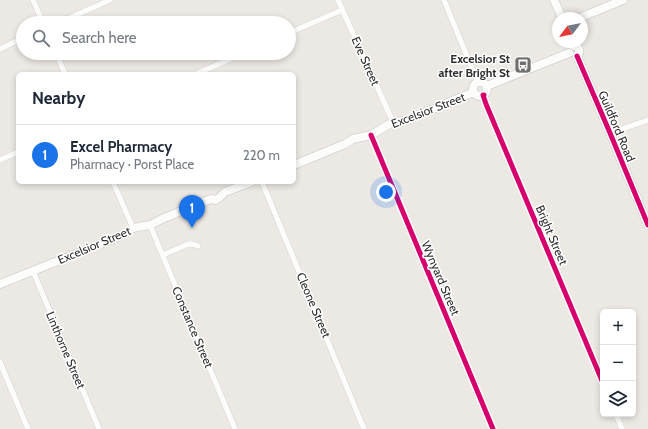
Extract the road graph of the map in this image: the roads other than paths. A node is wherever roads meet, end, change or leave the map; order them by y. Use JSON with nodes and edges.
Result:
{"nodes":[{"id":1,"x":33,"y":0,"type":"edge"},
{"id":2,"x":110,"y":0,"type":"edge"},
{"id":3,"x":338,"y":0,"type":"edge"},
{"id":4,"x":444,"y":0,"type":"edge"},
{"id":5,"x":554,"y":0,"type":"edge"},
{"id":6,"x":623,"y":0,"type":"edge"},
{"id":7,"x":342,"y":10,"type":"junction"},
{"id":8,"x":559,"y":12,"type":"edge"},
{"id":9,"x":588,"y":14,"type":"edge"},
{"id":10,"x":40,"y":16,"type":"edge"},
{"id":11,"x":74,"y":16,"type":"edge"},
{"id":12,"x":296,"y":30,"type":"edge"},
{"id":13,"x":16,"y":41,"type":"edge"},
{"id":14,"x":0,"y":49,"type":"edge"},
{"id":15,"x":573,"y":49,"type":"edge"},
{"id":16,"x":59,"y":60,"type":"edge"},
{"id":17,"x":228,"y":60,"type":"edge"},
{"id":18,"x":64,"y":72,"type":"edge"},
{"id":19,"x":201,"y":72,"type":"edge"},
{"id":20,"x":478,"y":83,"type":"junction"},
{"id":21,"x":487,"y":86,"type":"junction"},
{"id":22,"x":474,"y":92,"type":"junction"},
{"id":23,"x":483,"y":95,"type":"junction"},
{"id":24,"x":648,"y":120,"type":"edge"},
{"id":25,"x":393,"y":122,"type":"junction"},
{"id":26,"x":610,"y":133,"type":"junction"},
{"id":27,"x":371,"y":135,"type":"junction"},
{"id":28,"x":16,"y":153,"type":"edge"},
{"id":29,"x":0,"y":160,"type":"edge"},
{"id":30,"x":296,"y":163,"type":"edge"},
{"id":31,"x":114,"y":184,"type":"edge"},
{"id":32,"x":246,"y":184,"type":"edge"},
{"id":33,"x":263,"y":184,"type":"edge"},
{"id":34,"x":150,"y":225,"type":"junction"},
{"id":35,"x":648,"y":225,"type":"edge"},
{"id":36,"x":133,"y":228,"type":"junction"},
{"id":37,"x":198,"y":246,"type":"dead end"},
{"id":38,"x":163,"y":255,"type":"junction"},
{"id":39,"x":33,"y":271,"type":"junction"},
{"id":40,"x":0,"y":284,"type":"edge"},
{"id":41,"x":0,"y":362,"type":"edge"},
{"id":42,"x":602,"y":381,"type":"edge"},
{"id":43,"x":617,"y":417,"type":"edge"},
{"id":44,"x":28,"y":429,"type":"edge"},
{"id":45,"x":99,"y":429,"type":"edge"},
{"id":46,"x":236,"y":429,"type":"edge"},
{"id":47,"x":364,"y":429,"type":"edge"},
{"id":48,"x":493,"y":429,"type":"edge"},
{"id":49,"x":622,"y":429,"type":"edge"}],
"edges":[{"from":1,"to":10,"type":"street"},
{"from":2,"to":11,"type":"street"},
{"from":3,"to":7,"type":"street","name":"Eve Street"},
{"from":4,"to":20,"type":"street"},
{"from":5,"to":8,"type":"street"},
{"from":6,"to":9,"type":"street"},
{"from":7,"to":12,"type":"street"},
{"from":7,"to":25,"type":"street","name":"Eve Street"},
{"from":13,"to":14,"type":"street"},
{"from":15,"to":21,"type":"street"},
{"from":15,"to":26,"type":"street","name":"Guildford Road"},
{"from":16,"to":18,"type":"street"},
{"from":17,"to":19,"type":"street"},
{"from":20,"to":21,"type":"street"},
{"from":20,"to":22,"type":"street"},
{"from":21,"to":23,"type":"street"},
{"from":22,"to":23,"type":"street"},
{"from":22,"to":25,"type":"street","name":"Excelsior Street"},
{"from":23,"to":42,"type":"street","name":"Bright Street"},
{"from":24,"to":26,"type":"street"},
{"from":25,"to":27,"type":"street","name":"Excelsior Street"},
{"from":26,"to":35,"type":"street","name":"Guildford Road"},
{"from":27,"to":30,"type":"street","name":"Excelsior Street"},
{"from":27,"to":48,"type":"street","name":"Wynyard Street"},
{"from":28,"to":29,"type":"street"},
{"from":31,"to":36,"type":"street"},
{"from":32,"to":34,"type":"street","name":"Excelsior Street"},
{"from":33,"to":47,"type":"street","name":"Cleone Street"},
{"from":34,"to":36,"type":"street","name":"Excelsior Street"},
{"from":34,"to":38,"type":"street","name":"Constance Street"},
{"from":36,"to":39,"type":"street","name":"Excelsior Street"},
{"from":37,"to":38,"type":"street"},
{"from":38,"to":46,"type":"street","name":"Constance Street"},
{"from":39,"to":40,"type":"street","name":"Excelsior Street"},
{"from":39,"to":45,"type":"street","name":"Linthorne Street"},
{"from":41,"to":44,"type":"street"},
{"from":43,"to":49,"type":"street"}]}
